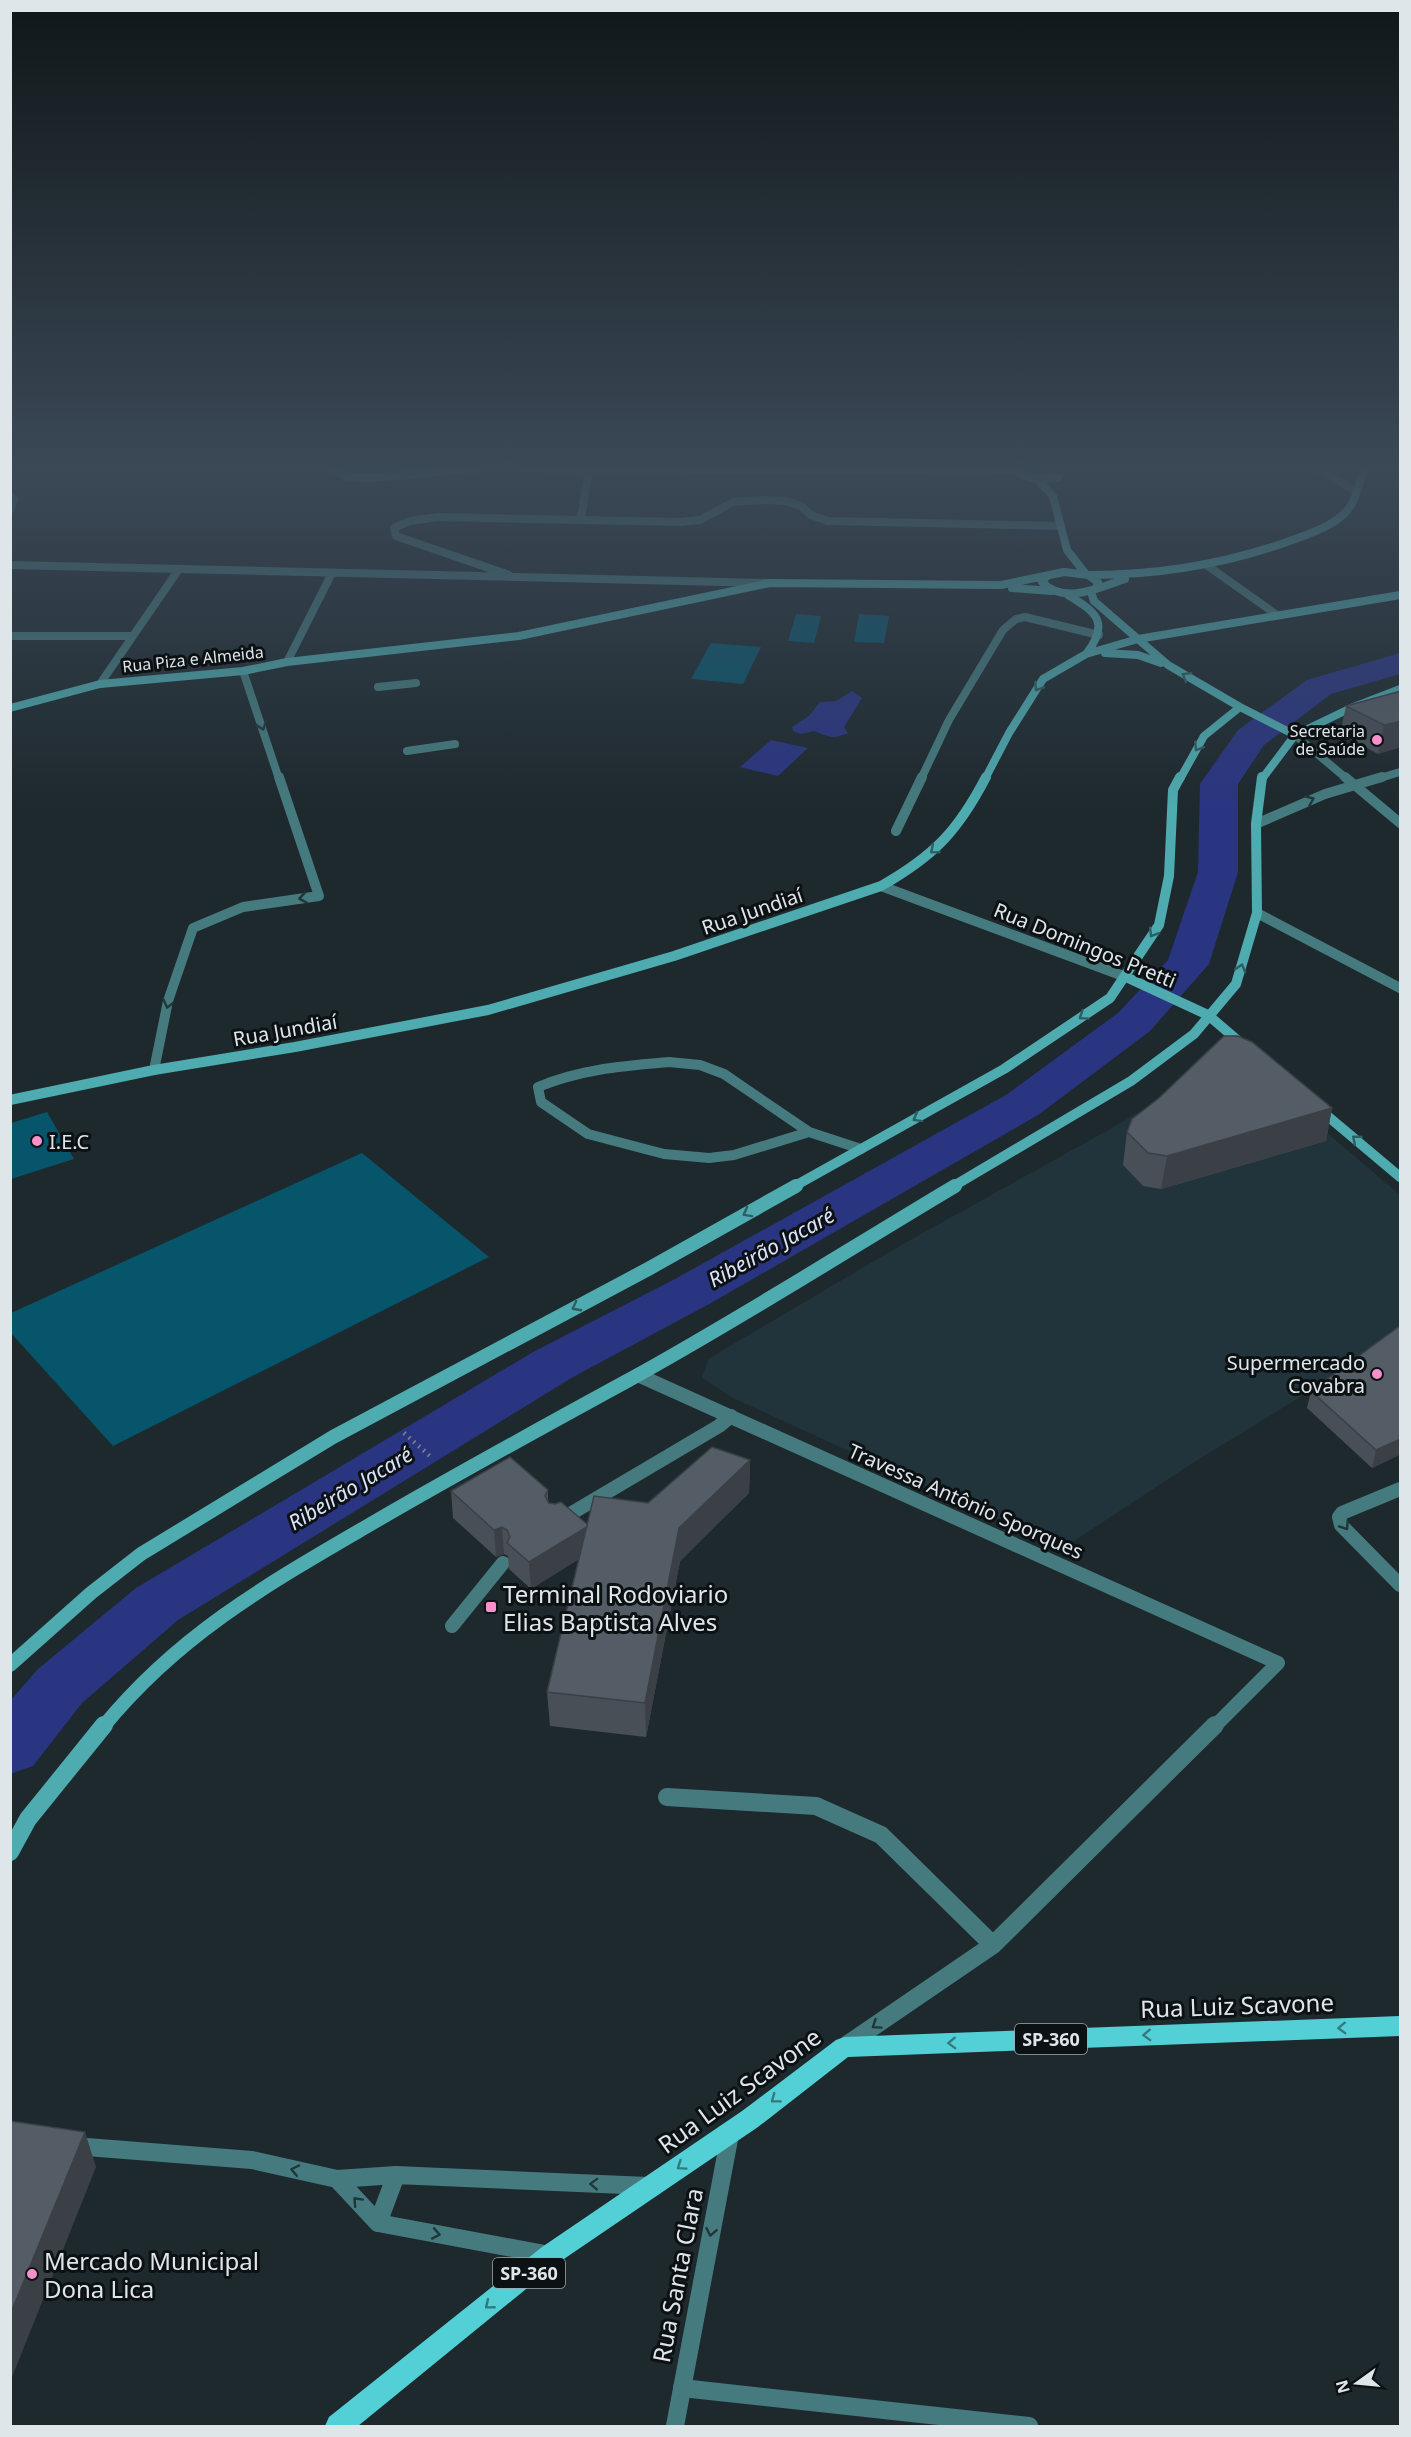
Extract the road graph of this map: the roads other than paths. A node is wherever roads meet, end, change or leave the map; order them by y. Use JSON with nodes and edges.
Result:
{"nodes":[{"id":1,"x":170,"y":582,"type":"edge"},
{"id":2,"x":328,"y":582,"type":"edge"},
{"id":3,"x":728,"y":582,"type":"edge"},
{"id":4,"x":1021,"y":582,"type":"edge"},
{"id":5,"x":1042,"y":582,"type":"edge"},
{"id":6,"x":1098,"y":582,"type":"edge"},
{"id":7,"x":1116,"y":582,"type":"edge"},
{"id":8,"x":1230,"y":582,"type":"edge"},
{"id":9,"x":770,"y":583,"type":"junction"},
{"id":10,"x":978,"y":586,"type":"junction"},
{"id":11,"x":1094,"y":590,"type":"junction"},
{"id":12,"x":1056,"y":592,"type":"junction"},
{"id":13,"x":1065,"y":593,"type":"junction"},
{"id":14,"x":1401,"y":595,"type":"edge"},
{"id":15,"x":1277,"y":615,"type":"junction"},
{"id":16,"x":1100,"y":634,"type":"junction"},
{"id":17,"x":10,"y":636,"type":"edge"},
{"id":18,"x":131,"y":636,"type":"junction"},
{"id":19,"x":1138,"y":639,"type":"junction"},
{"id":20,"x":1086,"y":654,"type":"junction"},
{"id":21,"x":287,"y":662,"type":"junction"},
{"id":22,"x":1168,"y":665,"type":"junction"},
{"id":23,"x":243,"y":671,"type":"junction"},
{"id":24,"x":416,"y":683,"type":"dead end"},
{"id":25,"x":100,"y":684,"type":"junction"},
{"id":26,"x":378,"y":687,"type":"dead end"},
{"id":27,"x":1401,"y":689,"type":"edge"},
{"id":28,"x":1240,"y":707,"type":"junction"},
{"id":29,"x":10,"y":708,"type":"edge"},
{"id":30,"x":1295,"y":735,"type":"junction"},
{"id":31,"x":455,"y":744,"type":"dead end"},
{"id":32,"x":407,"y":751,"type":"dead end"},
{"id":33,"x":1401,"y":772,"type":"edge"},
{"id":34,"x":1355,"y":786,"type":"junction"},
{"id":35,"x":1401,"y":823,"type":"edge"},
{"id":36,"x":1256,"y":824,"type":"junction"},
{"id":37,"x":896,"y":831,"type":"dead end"},
{"id":38,"x":881,"y":886,"type":"junction"},
{"id":39,"x":1257,"y":913,"type":"junction"},
{"id":40,"x":1132,"y":980,"type":"junction"},
{"id":41,"x":1401,"y":988,"type":"edge"},
{"id":42,"x":1203,"y":1013,"type":"junction"},
{"id":43,"x":1252,"y":1052,"type":"edge"},
{"id":44,"x":154,"y":1070,"type":"junction"},
{"id":45,"x":10,"y":1100,"type":"edge"},
{"id":46,"x":1313,"y":1104,"type":"edge"},
{"id":47,"x":809,"y":1132,"type":"junction"},
{"id":48,"x":861,"y":1149,"type":"junction"},
{"id":49,"x":1401,"y":1177,"type":"edge"},
{"id":50,"x":638,"y":1375,"type":"junction"},
{"id":51,"x":731,"y":1416,"type":"junction"},
{"id":52,"x":1401,"y":1489,"type":"edge"},
{"id":53,"x":556,"y":1522,"type":"edge"},
{"id":54,"x":503,"y":1563,"type":"dead end"},
{"id":55,"x":1395,"y":1580,"type":"edge"},
{"id":56,"x":452,"y":1626,"type":"dead end"},
{"id":57,"x":10,"y":1665,"type":"edge"},
{"id":58,"x":668,"y":1797,"type":"dead end"},
{"id":59,"x":10,"y":1852,"type":"edge"},
{"id":60,"x":993,"y":1945,"type":"junction"},
{"id":61,"x":1401,"y":2026,"type":"edge"},
{"id":62,"x":844,"y":2047,"type":"junction"},
{"id":63,"x":730,"y":2133,"type":"junction"},
{"id":64,"x":55,"y":2144,"type":"edge"},
{"id":65,"x":396,"y":2175,"type":"junction"},
{"id":66,"x":336,"y":2179,"type":"junction"},
{"id":67,"x":652,"y":2186,"type":"junction"},
{"id":68,"x":378,"y":2223,"type":"junction"},
{"id":69,"x":550,"y":2255,"type":"junction"},
{"id":70,"x":682,"y":2388,"type":"junction"},
{"id":71,"x":338,"y":2427,"type":"edge"},
{"id":72,"x":675,"y":2427,"type":"edge"},
{"id":73,"x":1029,"y":2427,"type":"edge"}],
"edges":[{"from":1,"to":18,"type":"street"},
{"from":2,"to":21,"type":"street"},
{"from":3,"to":9,"type":"street"},
{"from":4,"to":10,"type":"main road"},
{"from":5,"to":12,"type":"main road"},
{"from":6,"to":11,"type":"main road"},
{"from":7,"to":11,"type":"main road"},
{"from":8,"to":15,"type":"street"},
{"from":9,"to":10,"type":"main road","name":"Rua Piza e Almeida"},
{"from":9,"to":21,"type":"main road","name":"Rua Piza e Almeida"},
{"from":10,"to":12,"type":"main road"},
{"from":11,"to":13,"type":"main road"},
{"from":11,"to":19,"type":"main road"},
{"from":12,"to":13,"type":"main road"},
{"from":13,"to":16,"type":"main road"},
{"from":14,"to":15,"type":"main road","name":"Rua Jundiaí"},
{"from":15,"to":19,"type":"main road","name":"Rua Jundiaí"},
{"from":16,"to":20,"type":"main road"},
{"from":16,"to":37,"type":"street"},
{"from":17,"to":18,"type":"street"},
{"from":18,"to":25,"type":"street"},
{"from":19,"to":20,"type":"main road","name":"Rua Jundiaí"},
{"from":19,"to":22,"type":"main road"},
{"from":20,"to":22,"type":"main road"},
{"from":20,"to":38,"type":"main road","name":"Rua Jundiaí","one_way":true},
{"from":21,"to":23,"type":"main road","name":"Rua Piza e Almeida"},
{"from":28,"to":22,"type":"main road","one_way":true},
{"from":23,"to":25,"type":"main road","name":"Rua Piza e Almeida"},
{"from":23,"to":44,"type":"street","one_way":true},
{"from":24,"to":26,"type":"street"},
{"from":25,"to":29,"type":"main road","name":"Rua Piza e Almeida"},
{"from":27,"to":30,"type":"main road"},
{"from":28,"to":30,"type":"main road"},
{"from":28,"to":40,"type":"main road","one_way":true},
{"from":30,"to":34,"type":"street"},
{"from":30,"to":36,"type":"main road"},
{"from":31,"to":32,"type":"street"},
{"from":33,"to":34,"type":"street"},
{"from":34,"to":35,"type":"street"},
{"from":36,"to":34,"type":"street","one_way":true},
{"from":36,"to":39,"type":"main road"},
{"from":38,"to":40,"type":"street","name":"Rua Domingos Pretti"},
{"from":38,"to":44,"type":"main road","name":"Rua Jundiaí"},
{"from":39,"to":41,"type":"street"},
{"from":42,"to":39,"type":"main road","one_way":true},
{"from":40,"to":42,"type":"main road","name":"Rua Domingos Pretti"},
{"from":40,"to":48,"type":"main road","one_way":true},
{"from":42,"to":43,"type":"main road","name":"Rua Domingos Pretti"},
{"from":42,"to":50,"type":"main road"},
{"from":44,"to":45,"type":"main road","name":"Rua Jundiaí"},
{"from":49,"to":46,"type":"main road","one_way":true},
{"from":47,"to":47,"type":"street"},
{"from":47,"to":48,"type":"street"},
{"from":48,"to":57,"type":"main road","one_way":true},
{"from":50,"to":51,"type":"street","name":"Travessa Antônio Sporques"},
{"from":50,"to":59,"type":"main road"},
{"from":51,"to":53,"type":"street"},
{"from":51,"to":60,"type":"street","name":"Travessa Antônio Sporques"},
{"from":52,"to":55,"type":"street","one_way":true},
{"from":54,"to":56,"type":"street"},
{"from":58,"to":60,"type":"street"},
{"from":60,"to":62,"type":"street","one_way":true},
{"from":61,"to":62,"type":"main road","name":"Rua Luiz Scavone","number":"SP-360","one_way":true},
{"from":62,"to":63,"type":"main road","name":"Rua Luiz Scavone","number":"SP-360","one_way":true},
{"from":63,"to":67,"type":"main road","name":"Rua Luiz Scavone","number":"SP-360","one_way":true},
{"from":63,"to":70,"type":"street","name":"Rua Santa Clara","one_way":true},
{"from":66,"to":64,"type":"street","one_way":true},
{"from":65,"to":66,"type":"street"},
{"from":67,"to":65,"type":"street","one_way":true},
{"from":65,"to":68,"type":"street"},
{"from":68,"to":66,"type":"street","one_way":true},
{"from":67,"to":69,"type":"main road","name":"Rua Luiz Scavone","number":"SP-360"},
{"from":68,"to":69,"type":"street","one_way":true},
{"from":69,"to":71,"type":"main road","name":"Rua Luiz Scavone","number":"SP-360","one_way":true},
{"from":70,"to":72,"type":"street","name":"Rua Santa Clara"},
{"from":70,"to":73,"type":"street"}]}
